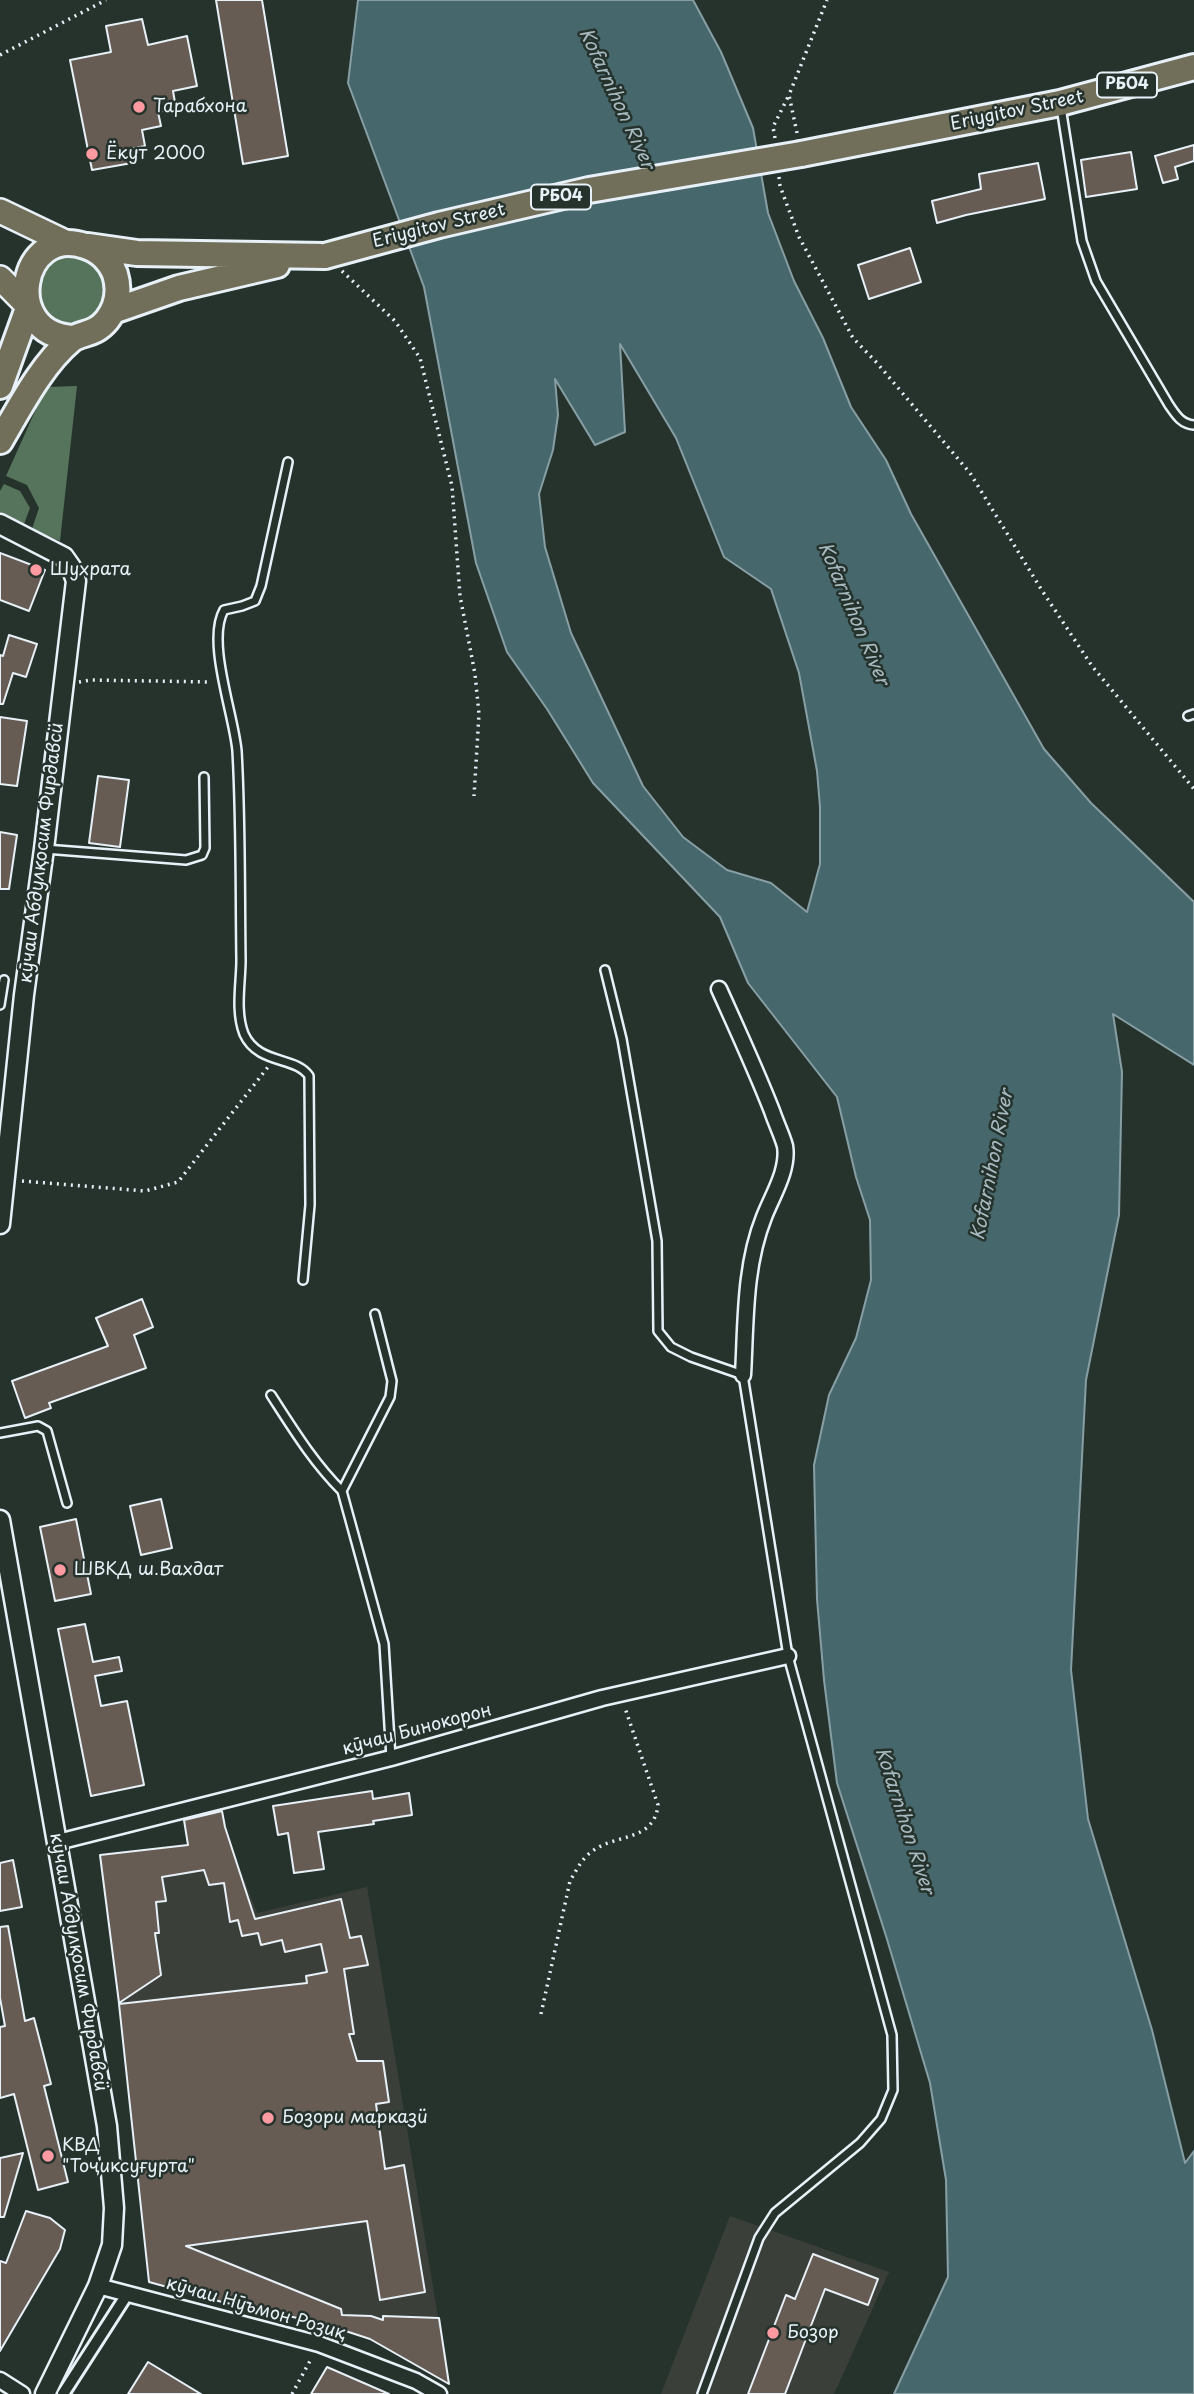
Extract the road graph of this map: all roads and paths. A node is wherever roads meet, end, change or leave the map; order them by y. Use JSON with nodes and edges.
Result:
{"nodes":[{"id":1,"x":106,"y":0,"type":"edge"},
{"id":2,"x":827,"y":0,"type":"edge"},
{"id":3,"x":0,"y":55,"type":"edge"},
{"id":4,"x":1194,"y":67,"type":"edge"},
{"id":5,"x":789,"y":95,"type":"junction"},
{"id":6,"x":1060,"y":103,"type":"junction"},
{"id":7,"x":794,"y":118,"type":"dead end"},
{"id":8,"x":775,"y":139,"type":"dead end"},
{"id":9,"x":779,"y":174,"type":"dead end"},
{"id":10,"x":0,"y":211,"type":"edge"},
{"id":11,"x":75,"y":244,"type":"junction"},
{"id":12,"x":325,"y":256,"type":"junction"},
{"id":13,"x":0,"y":278,"type":"edge"},
{"id":14,"x":25,"y":307,"type":"junction"},
{"id":15,"x":113,"y":311,"type":"junction"},
{"id":16,"x":72,"y":338,"type":"junction"},
{"id":17,"x":0,"y":386,"type":"edge"},
{"id":18,"x":1194,"y":425,"type":"edge"},
{"id":19,"x":0,"y":441,"type":"edge"},
{"id":20,"x":288,"y":462,"type":"dead end"},
{"id":21,"x":0,"y":524,"type":"edge"},
{"id":22,"x":223,"y":682,"type":"junction"},
{"id":23,"x":63,"y":685,"type":"junction"},
{"id":24,"x":205,"y":777,"type":"dead end"},
{"id":25,"x":1194,"y":789,"type":"edge"},
{"id":26,"x":474,"y":796,"type":"dead end"},
{"id":27,"x":44,"y":849,"type":"junction"},
{"id":28,"x":605,"y":970,"type":"dead end"},
{"id":29,"x":4,"y":981,"type":"dead end"},
{"id":30,"x":719,"y":989,"type":"dead end"},
{"id":31,"x":0,"y":1004,"type":"edge"},
{"id":32,"x":274,"y":1060,"type":"junction"},
{"id":33,"x":6,"y":1180,"type":"junction"},
{"id":34,"x":0,"y":1224,"type":"edge"},
{"id":35,"x":303,"y":1280,"type":"dead end"},
{"id":36,"x":375,"y":1314,"type":"dead end"},
{"id":37,"x":743,"y":1376,"type":"junction"},
{"id":38,"x":271,"y":1395,"type":"dead end"},
{"id":39,"x":0,"y":1433,"type":"edge"},
{"id":40,"x":342,"y":1490,"type":"junction"},
{"id":41,"x":67,"y":1503,"type":"dead end"},
{"id":42,"x":0,"y":1520,"type":"edge"},
{"id":43,"x":3,"y":1562,"type":"edge"},
{"id":44,"x":788,"y":1656,"type":"junction"},
{"id":45,"x":620,"y":1693,"type":"junction"},
{"id":46,"x":391,"y":1758,"type":"junction"},
{"id":47,"x":58,"y":1842,"type":"junction"},
{"id":48,"x":541,"y":2014,"type":"dead end"},
{"id":49,"x":99,"y":2286,"type":"junction"},
{"id":50,"x":128,"y":2293,"type":"junction"},
{"id":51,"x":319,"y":2344,"type":"junction"},
{"id":52,"x":0,"y":2380,"type":"edge"},
{"id":53,"x":22,"y":2394,"type":"edge"},
{"id":54,"x":45,"y":2394,"type":"edge"},
{"id":55,"x":63,"y":2394,"type":"edge"},
{"id":56,"x":292,"y":2394,"type":"edge"},
{"id":57,"x":439,"y":2394,"type":"edge"},
{"id":58,"x":702,"y":2394,"type":"edge"}],
"edges":[{"from":1,"to":3,"type":"path"},
{"from":2,"to":5,"type":"path"},
{"from":4,"to":6,"type":"highway","name":"Eriygitov Street","number":"РБ04"},
{"from":5,"to":7,"type":"path"},
{"from":5,"to":8,"type":"path"},
{"from":6,"to":12,"type":"highway","name":"Eriygitov Street","number":"РБ04","bridge":true},
{"from":6,"to":18,"type":"lane"},
{"from":9,"to":25,"type":"path"},
{"from":10,"to":11,"type":"main road","number":"РБ04"},
{"from":11,"to":12,"type":"highway","name":"Eriygitov Street","number":"РБ04"},
{"from":11,"to":14,"type":"highway"},
{"from":11,"to":15,"type":"highway","number":"РБ04"},
{"from":12,"to":15,"type":"highway","name":"Eriygitov Street","number":"РБ04"},
{"from":12,"to":26,"type":"path"},
{"from":13,"to":14,"type":"main road"},
{"from":14,"to":16,"type":"highway"},
{"from":14,"to":17,"type":"highway"},
{"from":15,"to":16,"type":"highway","number":"РБ04"},
{"from":16,"to":19,"type":"highway"},
{"from":20,"to":22,"type":"lane"},
{"from":21,"to":23,"type":"street","name":"кӯчаи Абдулқосим Фирдавсӣ"},
{"from":22,"to":23,"type":"path"},
{"from":22,"to":32,"type":"lane"},
{"from":23,"to":27,"type":"street","name":"кӯчаи Абдулқосим Фирдавсӣ"},
{"from":24,"to":27,"type":"lane"},
{"from":27,"to":33,"type":"street","name":"кӯчаи Абдулқосим Фирдавсӣ"},
{"from":28,"to":37,"type":"lane"},
{"from":29,"to":31,"type":"lane"},
{"from":30,"to":37,"type":"street"},
{"from":32,"to":33,"type":"path"},
{"from":32,"to":35,"type":"lane"},
{"from":33,"to":34,"type":"street","name":"кӯчаи Абдулқосим Фирдавсӣ"},
{"from":36,"to":40,"type":"lane"},
{"from":37,"to":44,"type":"lane"},
{"from":38,"to":40,"type":"lane"},
{"from":39,"to":41,"type":"lane"},
{"from":40,"to":46,"type":"lane"},
{"from":42,"to":43,"type":"street","name":"кӯчаи Абдулқосим Фирдавсӣ"},
{"from":43,"to":47,"type":"street","name":"кӯчаи Абдулқосим Фирдавсӣ"},
{"from":44,"to":45,"type":"street","name":"кӯчаи Бинокорон"},
{"from":44,"to":58,"type":"lane"},
{"from":45,"to":46,"type":"street","name":"кӯчаи Бинокорон"},
{"from":45,"to":48,"type":"path"},
{"from":46,"to":47,"type":"street","name":"кӯчаи Бинокорон"},
{"from":47,"to":49,"type":"street","name":"кӯчаи Абдулқосим Фирдавсӣ"},
{"from":49,"to":50,"type":"street","name":"кӯчаи Нӯъмон Розиқ"},
{"from":49,"to":54,"type":"street","name":"кӯчаи Абдулқосим Фирдавсӣ"},
{"from":50,"to":51,"type":"street","name":"кӯчаи Нӯъмон Розиқ"},
{"from":50,"to":55,"type":"street"},
{"from":51,"to":56,"type":"path"},
{"from":51,"to":57,"type":"street","name":"кӯчаи Нӯъмон Розиқ"},
{"from":52,"to":53,"type":"street"}]}
